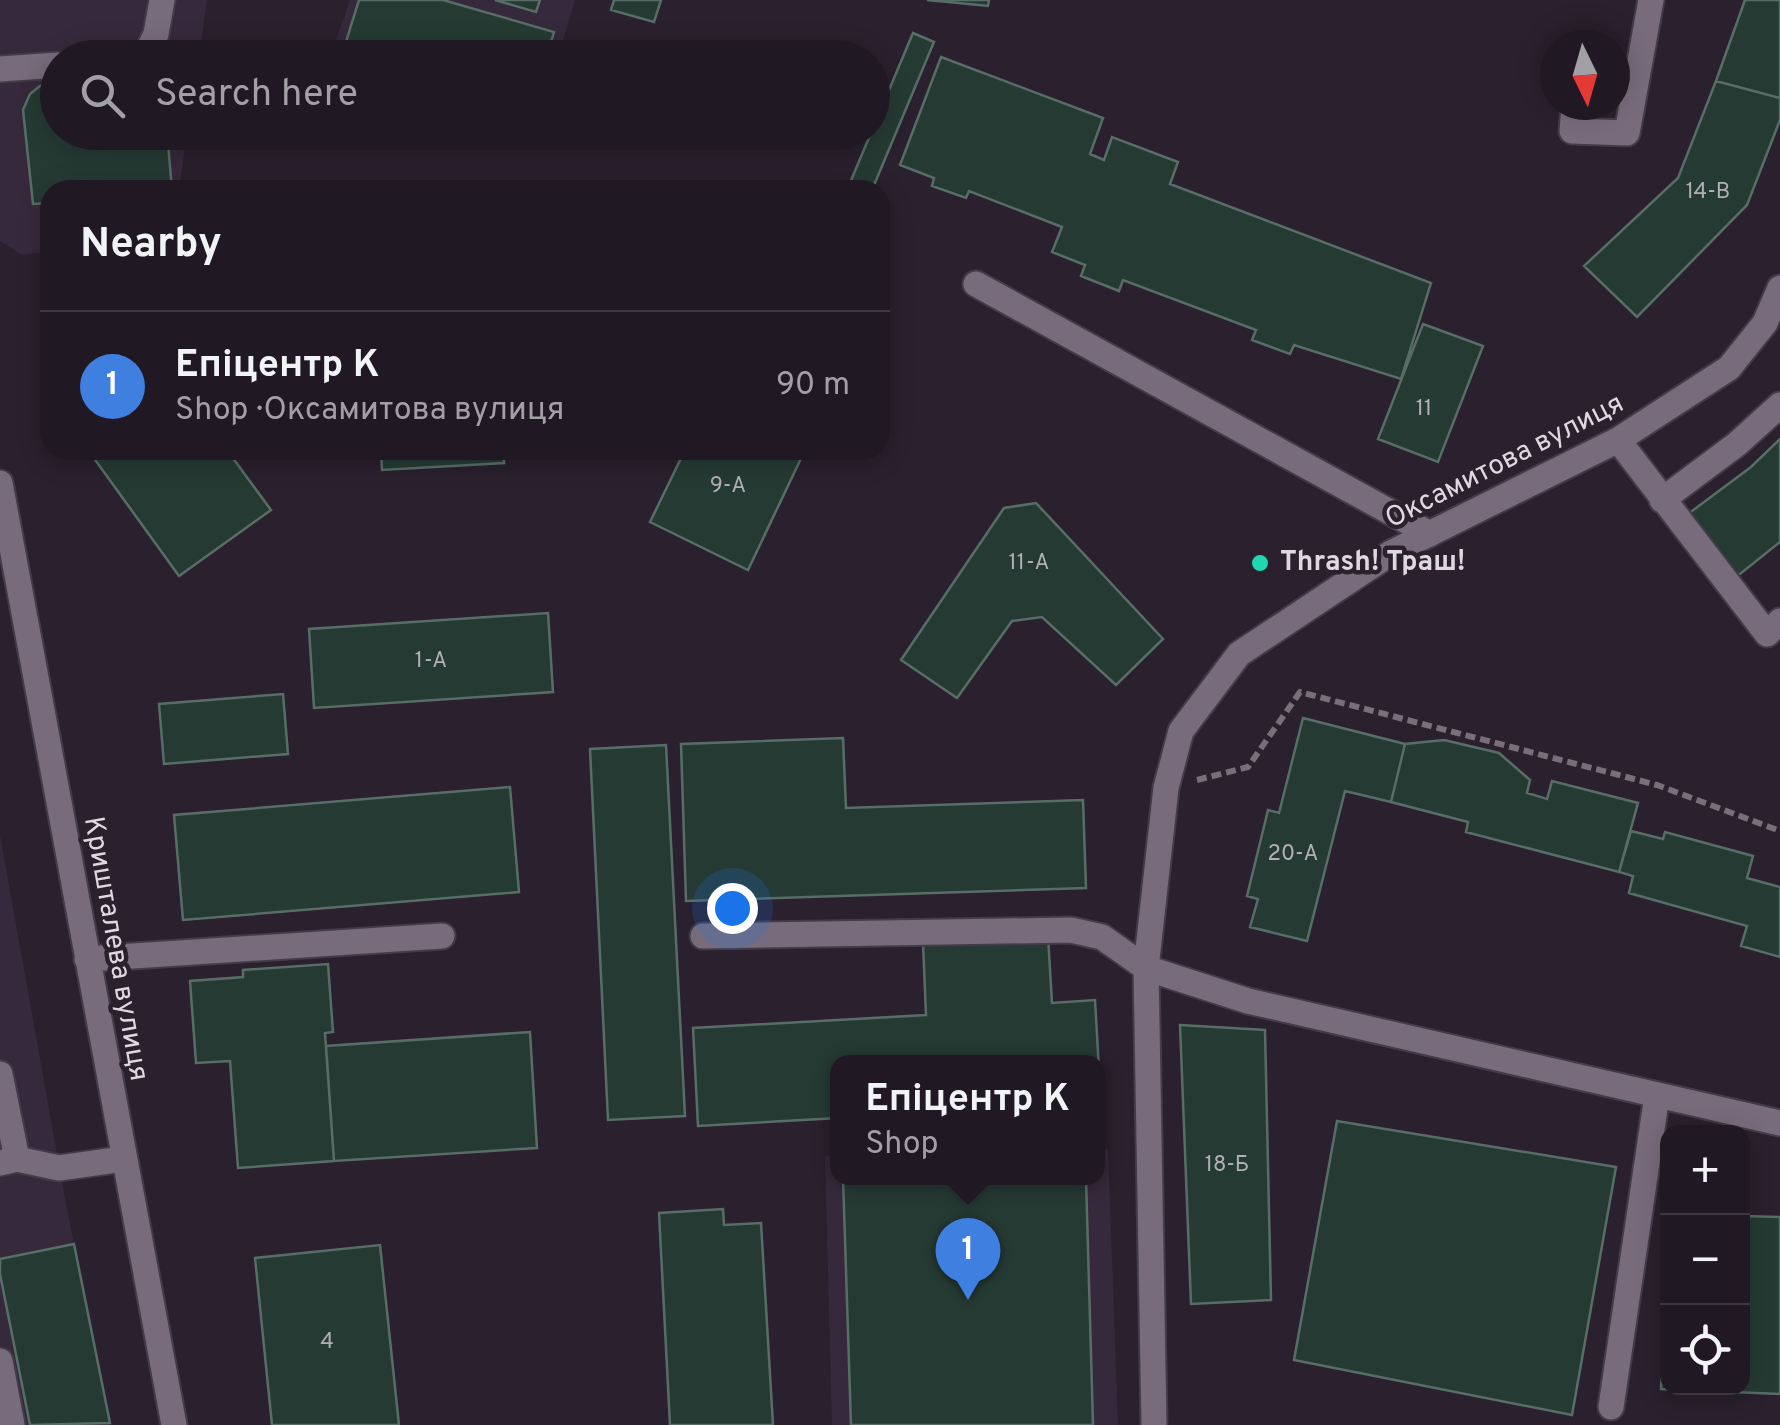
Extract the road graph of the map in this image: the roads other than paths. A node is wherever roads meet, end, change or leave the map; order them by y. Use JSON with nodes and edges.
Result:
{"nodes":[{"id":1,"x":162,"y":0,"type":"edge"},
{"id":2,"x":1651,"y":0,"type":"edge"},
{"id":3,"x":153,"y":40,"type":"edge"},
{"id":4,"x":40,"y":66,"type":"edge"},
{"id":5,"x":0,"y":69,"type":"edge"},
{"id":6,"x":1630,"y":112,"type":"edge"},
{"id":7,"x":1573,"y":120,"type":"edge"},
{"id":8,"x":1628,"y":120,"type":"edge"},
{"id":9,"x":976,"y":284,"type":"dead end"},
{"id":10,"x":1780,"y":288,"type":"edge"},
{"id":11,"x":1780,"y":405,"type":"edge"},
{"id":12,"x":1618,"y":440,"type":"junction"},
{"id":13,"x":0,"y":482,"type":"edge"},
{"id":14,"x":1662,"y":500,"type":"junction"},
{"id":15,"x":3,"y":513,"type":"edge"},
{"id":16,"x":1430,"y":534,"type":"junction"},
{"id":17,"x":1776,"y":634,"type":"edge"},
{"id":18,"x":442,"y":936,"type":"dead end"},
{"id":19,"x":703,"y":936,"type":"dead end"},
{"id":20,"x":87,"y":959,"type":"junction"},
{"id":21,"x":1146,"y":968,"type":"junction"},
{"id":22,"x":0,"y":1074,"type":"edge"},
{"id":23,"x":1657,"y":1095,"type":"junction"},
{"id":24,"x":1780,"y":1123,"type":"edge"},
{"id":25,"x":123,"y":1159,"type":"junction"},
{"id":26,"x":9,"y":1161,"type":"edge"},
{"id":27,"x":0,"y":1361,"type":"edge"},
{"id":28,"x":1611,"y":1407,"type":"dead end"},
{"id":29,"x":12,"y":1425,"type":"edge"},
{"id":30,"x":174,"y":1425,"type":"edge"},
{"id":31,"x":1154,"y":1425,"type":"edge"}],
"edges":[{"from":1,"to":3,"type":"street"},
{"from":2,"to":6,"type":"street"},
{"from":4,"to":5,"type":"street"},
{"from":7,"to":8,"type":"street"},
{"from":9,"to":16,"type":"street"},
{"from":10,"to":12,"type":"street","name":"Оксамитова вулиця"},
{"from":11,"to":14,"type":"street"},
{"from":12,"to":14,"type":"street"},
{"from":12,"to":16,"type":"street","name":"Оксамитова вулиця"},
{"from":13,"to":15,"type":"street","name":"Кришталева вулиця"},
{"from":14,"to":17,"type":"street"},
{"from":15,"to":20,"type":"street","name":"Кришталева вулиця"},
{"from":16,"to":21,"type":"street","name":"Оксамитова вулиця"},
{"from":18,"to":20,"type":"street"},
{"from":19,"to":21,"type":"street"},
{"from":20,"to":25,"type":"street","name":"Кришталева вулиця"},
{"from":21,"to":23,"type":"street"},
{"from":21,"to":31,"type":"street","name":"Оксамитова вулиця"},
{"from":22,"to":26,"type":"street"},
{"from":23,"to":24,"type":"street"},
{"from":23,"to":28,"type":"street"},
{"from":25,"to":26,"type":"street"},
{"from":25,"to":30,"type":"street","name":"Кришталева вулиця"},
{"from":27,"to":29,"type":"street"}]}
